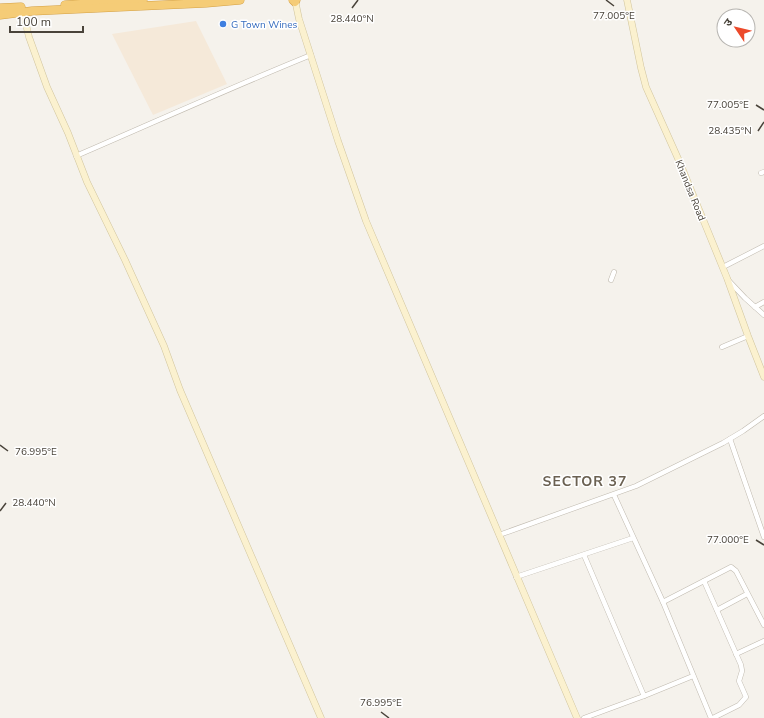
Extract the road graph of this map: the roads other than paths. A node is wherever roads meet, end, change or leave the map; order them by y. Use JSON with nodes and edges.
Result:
{"nodes":[{"id":1,"x":143,"y":0,"type":"edge"},
{"id":2,"x":240,"y":0,"type":"edge"},
{"id":3,"x":295,"y":0,"type":"edge"},
{"id":4,"x":627,"y":0,"type":"edge"},
{"id":5,"x":206,"y":2,"type":"edge"},
{"id":6,"x":0,"y":8,"type":"edge"},
{"id":7,"x":23,"y":12,"type":"junction"},
{"id":8,"x":0,"y":15,"type":"edge"},
{"id":9,"x":311,"y":54,"type":"junction"},
{"id":10,"x":76,"y":156,"type":"junction"},
{"id":11,"x":764,"y":246,"type":"edge"},
{"id":12,"x":723,"y":267,"type":"junction"},
{"id":13,"x":614,"y":272,"type":"dead end"},
{"id":14,"x":727,"y":278,"type":"junction"},
{"id":15,"x":611,"y":280,"type":"dead end"},
{"id":16,"x":764,"y":302,"type":"edge"},
{"id":17,"x":755,"y":307,"type":"junction"},
{"id":18,"x":764,"y":315,"type":"edge"},
{"id":19,"x":748,"y":336,"type":"junction"},
{"id":20,"x":722,"y":347,"type":"dead end"},
{"id":21,"x":764,"y":377,"type":"edge"},
{"id":22,"x":764,"y":416,"type":"edge"},
{"id":23,"x":730,"y":439,"type":"junction"},
{"id":24,"x":614,"y":494,"type":"junction"},
{"id":25,"x":499,"y":535,"type":"junction"},
{"id":26,"x":633,"y":538,"type":"junction"},
{"id":27,"x":764,"y":538,"type":"edge"},
{"id":28,"x":584,"y":555,"type":"junction"},
{"id":29,"x":516,"y":577,"type":"junction"},
{"id":30,"x":704,"y":581,"type":"junction"},
{"id":31,"x":747,"y":594,"type":"junction"},
{"id":32,"x":663,"y":602,"type":"junction"},
{"id":33,"x":717,"y":610,"type":"junction"},
{"id":34,"x":764,"y":626,"type":"edge"},
{"id":35,"x":764,"y":641,"type":"edge"},
{"id":36,"x":736,"y":654,"type":"junction"},
{"id":37,"x":693,"y":676,"type":"junction"},
{"id":38,"x":644,"y":696,"type":"junction"},
{"id":39,"x":321,"y":718,"type":"edge"},
{"id":40,"x":576,"y":718,"type":"edge"},
{"id":41,"x":584,"y":718,"type":"edge"},
{"id":42,"x":712,"y":718,"type":"edge"}],
"edges":[{"from":1,"to":6,"type":"highway"},
{"from":2,"to":5,"type":"highway"},
{"from":3,"to":9,"type":"street"},
{"from":4,"to":12,"type":"street","name":"Khandsa Road"},
{"from":5,"to":7,"type":"highway"},
{"from":7,"to":8,"type":"highway"},
{"from":7,"to":10,"type":"street"},
{"from":9,"to":10,"type":"street"},
{"from":9,"to":25,"type":"street"},
{"from":10,"to":39,"type":"street"},
{"from":11,"to":12,"type":"street"},
{"from":12,"to":14,"type":"street","name":"Khandsa Road"},
{"from":13,"to":15,"type":"street"},
{"from":14,"to":17,"type":"street"},
{"from":14,"to":19,"type":"street","name":"Khandsa Road"},
{"from":16,"to":17,"type":"street"},
{"from":17,"to":18,"type":"street"},
{"from":19,"to":20,"type":"street"},
{"from":19,"to":21,"type":"street","name":"Khandsa Road"},
{"from":22,"to":23,"type":"street"},
{"from":23,"to":24,"type":"street"},
{"from":23,"to":27,"type":"street"},
{"from":24,"to":25,"type":"street"},
{"from":24,"to":26,"type":"street"},
{"from":25,"to":29,"type":"street"},
{"from":26,"to":28,"type":"street"},
{"from":26,"to":32,"type":"street"},
{"from":28,"to":29,"type":"street"},
{"from":28,"to":38,"type":"street"},
{"from":29,"to":40,"type":"street"},
{"from":30,"to":31,"type":"street"},
{"from":30,"to":32,"type":"street"},
{"from":30,"to":33,"type":"street"},
{"from":31,"to":33,"type":"street"},
{"from":31,"to":34,"type":"street"},
{"from":32,"to":37,"type":"street"},
{"from":33,"to":36,"type":"street"},
{"from":35,"to":36,"type":"street"},
{"from":36,"to":42,"type":"street"},
{"from":37,"to":38,"type":"street"},
{"from":37,"to":42,"type":"street"},
{"from":38,"to":41,"type":"street"}]}
